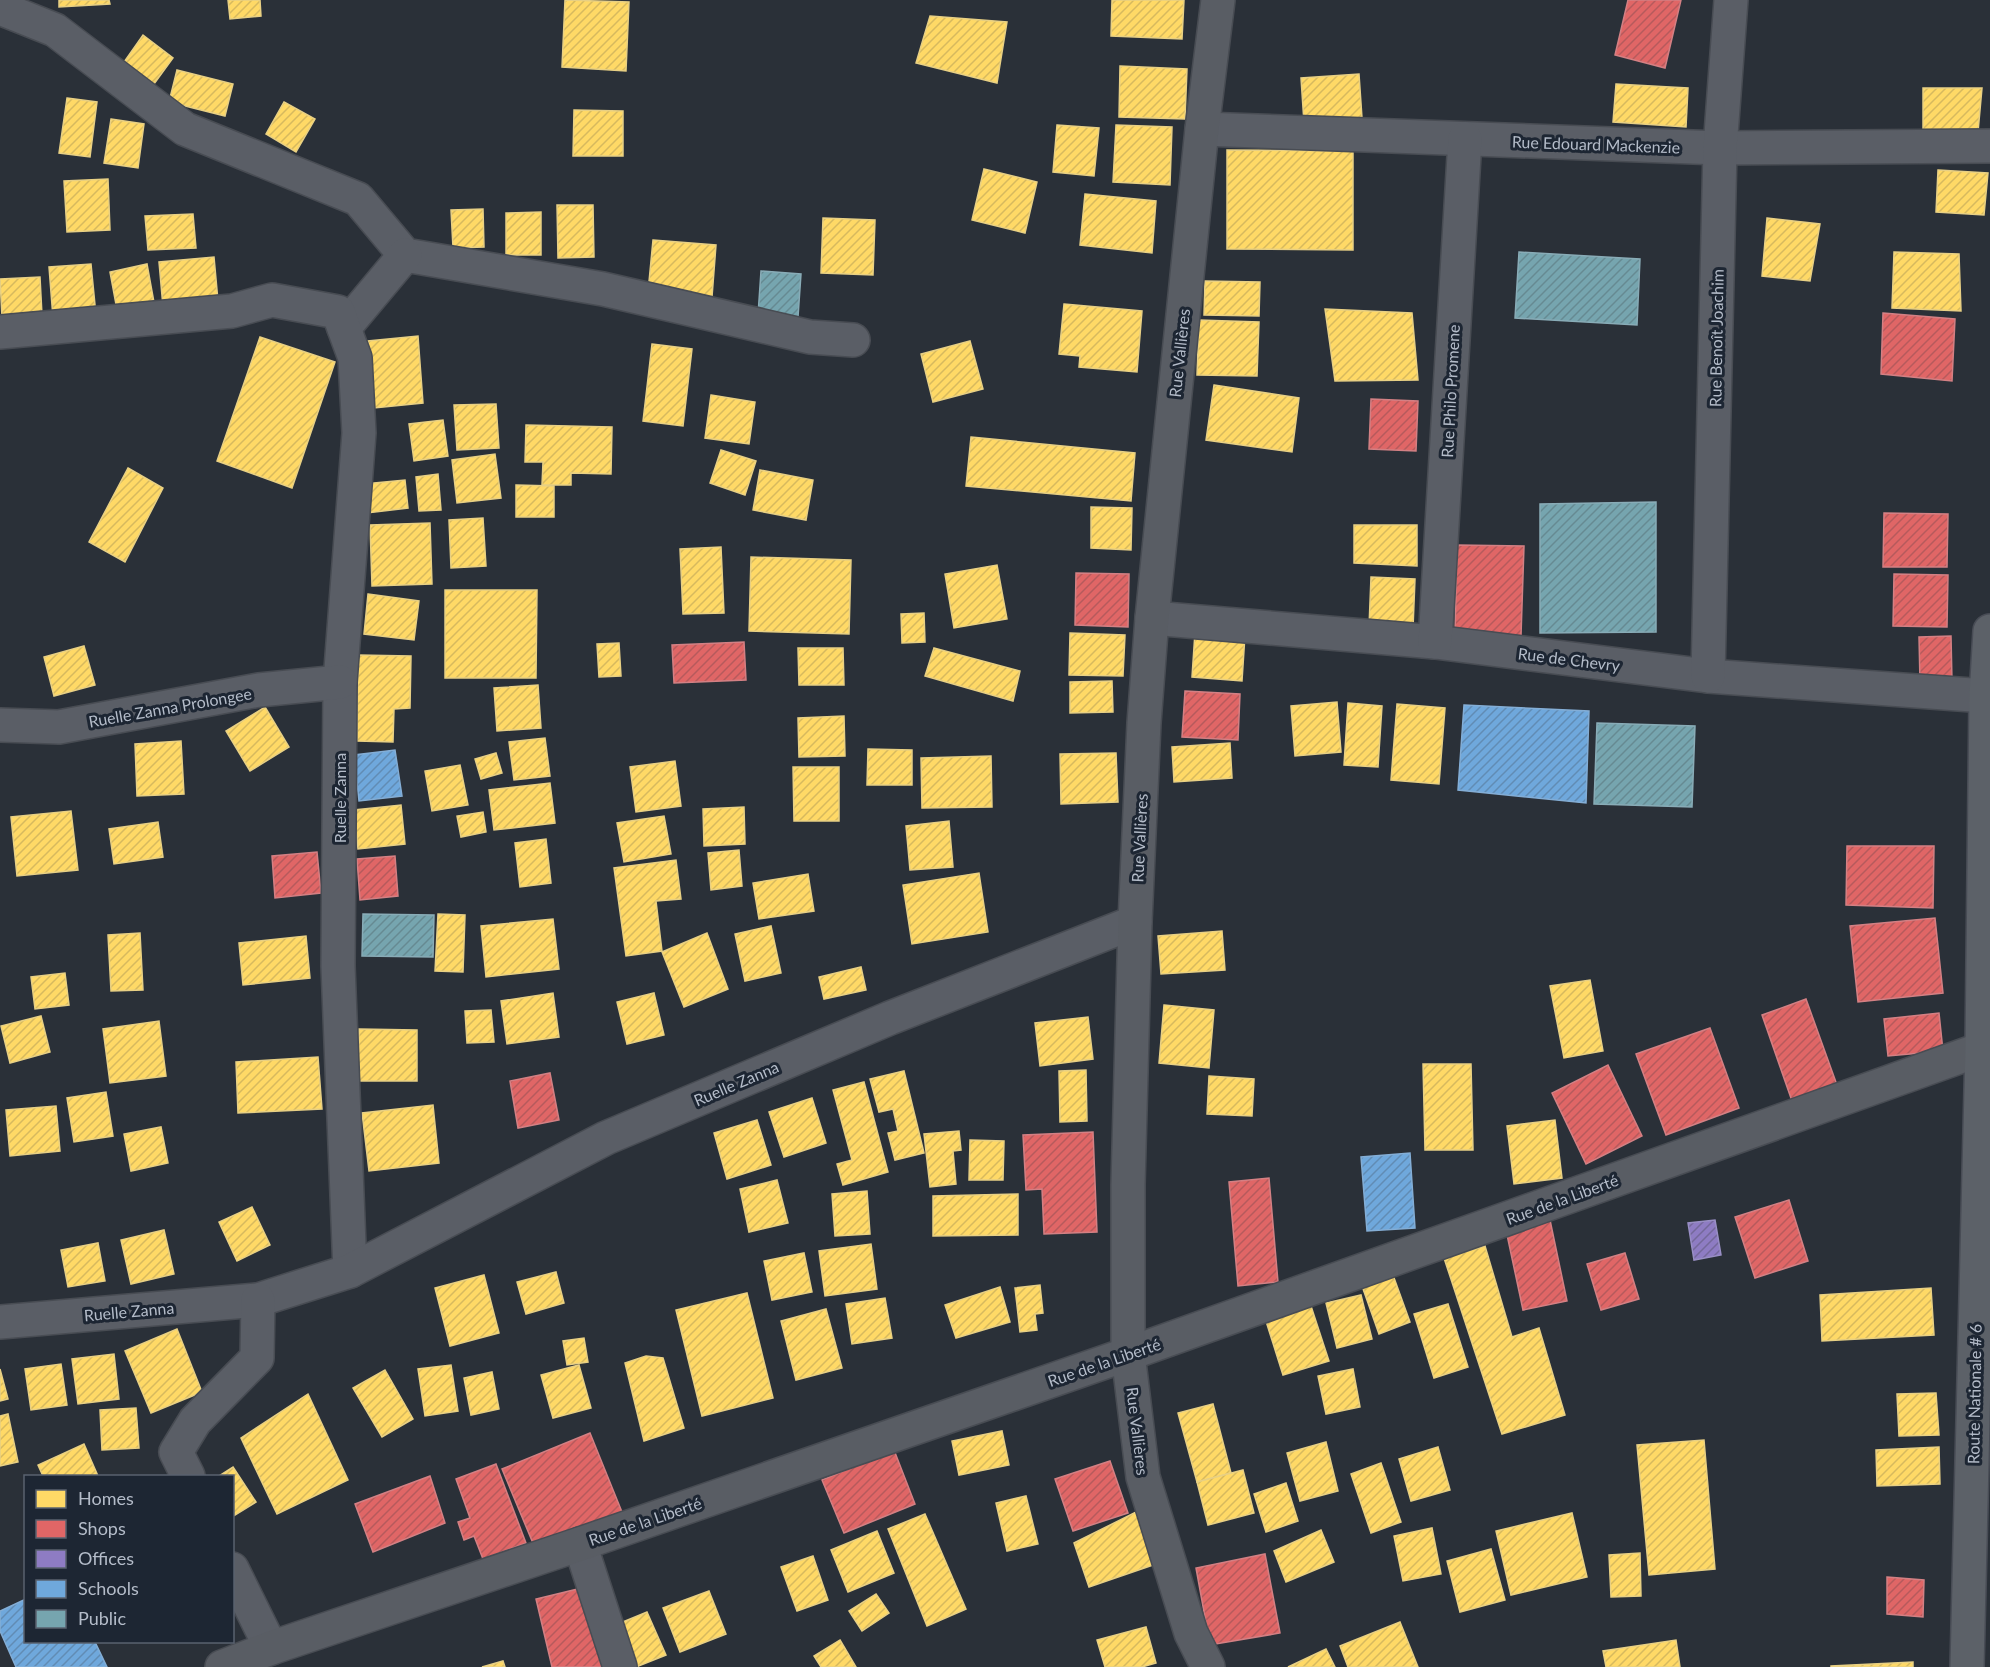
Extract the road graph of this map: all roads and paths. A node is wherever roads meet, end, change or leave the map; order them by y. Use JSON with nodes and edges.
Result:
{"nodes":[{"id":1,"x":1218,"y":0,"type":"edge"},
{"id":2,"x":1731,"y":0,"type":"edge"},
{"id":3,"x":0,"y":8,"type":"edge"},
{"id":4,"x":1202,"y":129,"type":"junction"},
{"id":5,"x":1465,"y":139,"type":"junction"},
{"id":6,"x":1990,"y":146,"type":"edge"},
{"id":7,"x":1720,"y":148,"type":"junction"},
{"id":8,"x":405,"y":255,"type":"junction"},
{"id":9,"x":344,"y":328,"type":"junction"},
{"id":10,"x":0,"y":332,"type":"edge"},
{"id":11,"x":853,"y":340,"type":"dead end"},
{"id":12,"x":1152,"y":618,"type":"junction"},
{"id":13,"x":1990,"y":631,"type":"edge"},
{"id":14,"x":1435,"y":642,"type":"junction"},
{"id":15,"x":1708,"y":676,"type":"junction"},
{"id":16,"x":340,"y":682,"type":"junction"},
{"id":17,"x":1986,"y":696,"type":"junction"},
{"id":18,"x":0,"y":725,"type":"edge"},
{"id":19,"x":1135,"y":922,"type":"junction"},
{"id":20,"x":1986,"y":1047,"type":"edge"},
{"id":21,"x":350,"y":1272,"type":"junction"},
{"id":22,"x":258,"y":1300,"type":"junction"},
{"id":23,"x":0,"y":1322,"type":"edge"},
{"id":24,"x":1128,"y":1354,"type":"junction"},
{"id":25,"x":188,"y":1475,"type":"edge"},
{"id":26,"x":579,"y":1544,"type":"junction"},
{"id":27,"x":234,"y":1573,"type":"edge"},
{"id":28,"x":271,"y":1648,"type":"junction"},
{"id":29,"x":222,"y":1667,"type":"edge"},
{"id":30,"x":620,"y":1667,"type":"edge"},
{"id":31,"x":1208,"y":1667,"type":"edge"},
{"id":32,"x":1966,"y":1667,"type":"edge"}],
"edges":[{"from":1,"to":4,"type":"street","name":"Rue Vallières"},
{"from":2,"to":7,"type":"street","name":"Rue Benoît Joachim"},
{"from":3,"to":8,"type":"street"},
{"from":4,"to":5,"type":"street","name":"Rue Edouard Mackenzie"},
{"from":4,"to":12,"type":"street","name":"Rue Vallières"},
{"from":5,"to":7,"type":"street","name":"Rue Edouard Mackenzie"},
{"from":5,"to":14,"type":"street","name":"Rue Philo Promene"},
{"from":6,"to":7,"type":"street","name":"Rue Edouard Mackenzie"},
{"from":7,"to":15,"type":"street","name":"Rue Benoît Joachim"},
{"from":8,"to":9,"type":"street"},
{"from":8,"to":11,"type":"street"},
{"from":9,"to":10,"type":"street"},
{"from":9,"to":16,"type":"street","name":"Ruelle Zanna"},
{"from":12,"to":14,"type":"street","name":"Rue de Chevry"},
{"from":12,"to":19,"type":"street","name":"Rue Vallières"},
{"from":13,"to":17,"type":"main road","name":"Route Nationale # 6"},
{"from":14,"to":15,"type":"street","name":"Rue de Chevry"},
{"from":15,"to":17,"type":"street","name":"Rue de Chevry"},
{"from":16,"to":18,"type":"street","name":"Ruelle Zanna Prolongee"},
{"from":16,"to":21,"type":"street","name":"Ruelle Zanna"},
{"from":17,"to":20,"type":"main road","name":"Route Nationale # 6"},
{"from":19,"to":21,"type":"street","name":"Ruelle Zanna"},
{"from":19,"to":24,"type":"street","name":"Rue Vallières"},
{"from":20,"to":24,"type":"street","name":"Rue de la Liberté"},
{"from":20,"to":32,"type":"main road","name":"Route Nationale # 6"},
{"from":21,"to":22,"type":"street","name":"Ruelle Zanna"},
{"from":22,"to":23,"type":"street","name":"Ruelle Zanna"},
{"from":22,"to":25,"type":"street"},
{"from":24,"to":26,"type":"street","name":"Rue de la Liberté"},
{"from":24,"to":31,"type":"street","name":"Rue Vallières"},
{"from":26,"to":28,"type":"street","name":"Rue de la Liberté"},
{"from":26,"to":30,"type":"street"},
{"from":27,"to":28,"type":"street"},
{"from":28,"to":29,"type":"street","name":"Rue de la Liberté"}]}
